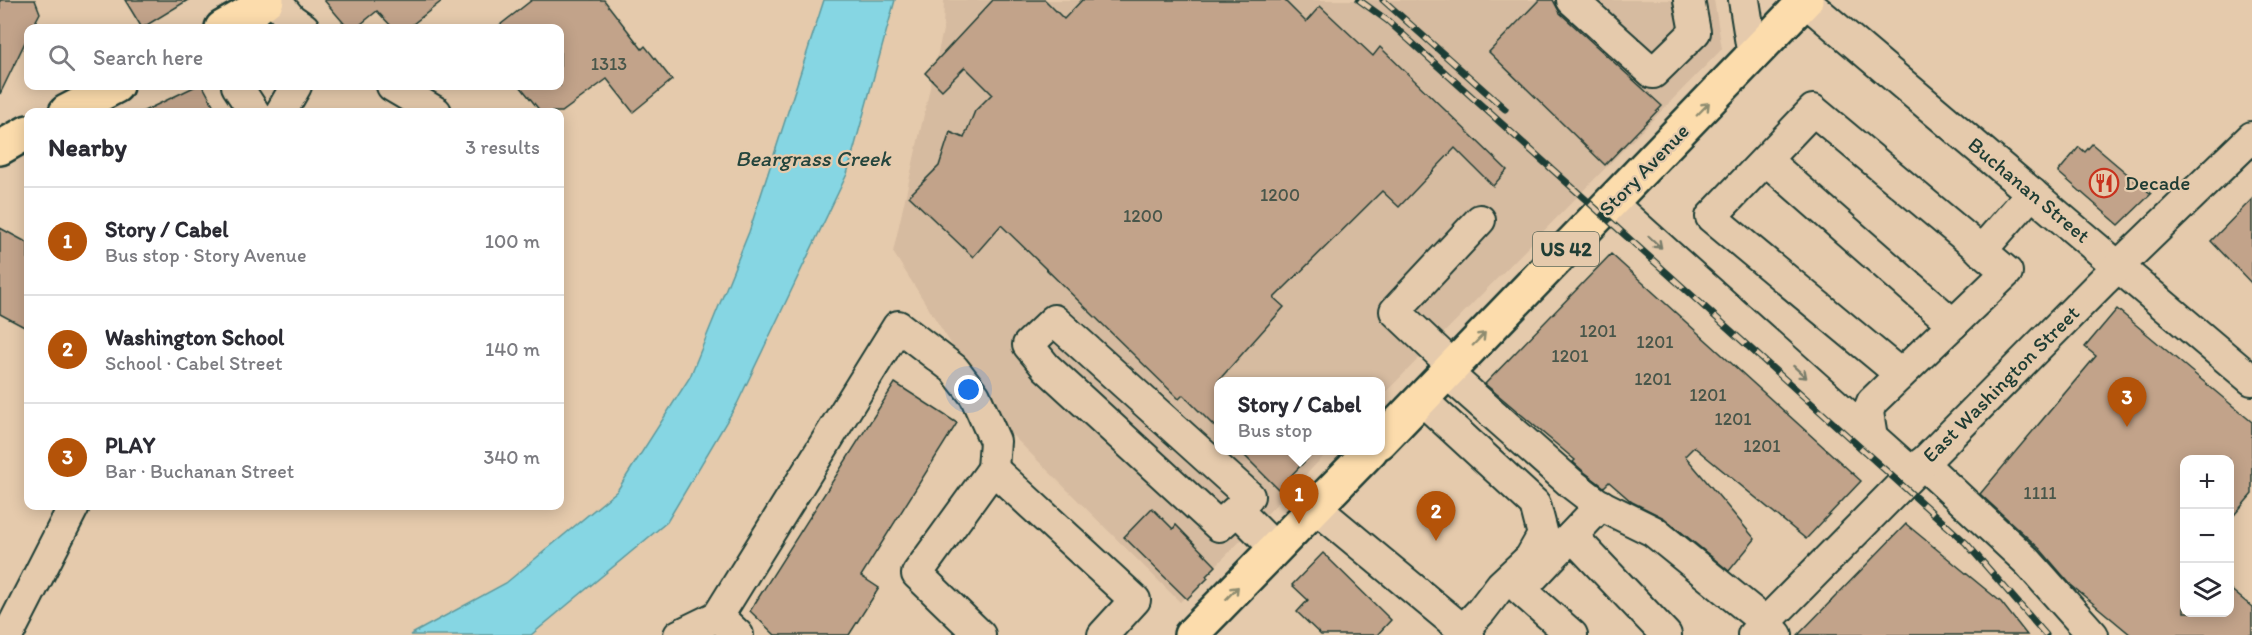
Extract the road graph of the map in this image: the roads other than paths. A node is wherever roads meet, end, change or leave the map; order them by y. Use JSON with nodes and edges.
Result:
{"nodes":[{"id":1,"x":267,"y":0,"type":"edge"},
{"id":2,"x":275,"y":0,"type":"edge"},
{"id":3,"x":1572,"y":0,"type":"edge"},
{"id":4,"x":1689,"y":0,"type":"edge"},
{"id":5,"x":1744,"y":0,"type":"edge"},
{"id":6,"x":1806,"y":0,"type":"edge"},
{"id":7,"x":229,"y":24,"type":"edge"},
{"id":8,"x":298,"y":24,"type":"edge"},
{"id":9,"x":1753,"y":57,"type":"junction"},
{"id":10,"x":108,"y":90,"type":"edge"},
{"id":11,"x":240,"y":90,"type":"edge"},
{"id":12,"x":294,"y":90,"type":"edge"},
{"id":13,"x":399,"y":90,"type":"edge"},
{"id":14,"x":74,"y":108,"type":"edge"},
{"id":15,"x":251,"y":108,"type":"edge"},
{"id":16,"x":283,"y":108,"type":"edge"},
{"id":17,"x":429,"y":108,"type":"edge"},
{"id":18,"x":24,"y":134,"type":"edge"},
{"id":19,"x":2252,"y":137,"type":"edge"},
{"id":20,"x":0,"y":148,"type":"edge"},
{"id":21,"x":1766,"y":160,"type":"junction"},
{"id":22,"x":2032,"y":193,"type":"junction"},
{"id":23,"x":1611,"y":203,"type":"junction"},
{"id":24,"x":1480,"y":220,"type":"dead end"},
{"id":25,"x":1982,"y":251,"type":"junction"},
{"id":26,"x":2119,"y":266,"type":"junction"},
{"id":27,"x":1953,"y":324,"type":"junction"},
{"id":28,"x":1450,"y":370,"type":"junction"},
{"id":29,"x":1900,"y":374,"type":"junction"},
{"id":30,"x":2252,"y":380,"type":"edge"},
{"id":31,"x":1421,"y":399,"type":"junction"},
{"id":32,"x":1385,"y":437,"type":"edge"},
{"id":33,"x":1872,"y":437,"type":"junction"},
{"id":34,"x":1366,"y":455,"type":"edge"},
{"id":35,"x":1917,"y":468,"type":"junction"},
{"id":36,"x":993,"y":469,"type":"junction"},
{"id":37,"x":1601,"y":506,"type":"junction"},
{"id":38,"x":1316,"y":508,"type":"junction"},
{"id":39,"x":72,"y":510,"type":"edge"},
{"id":40,"x":1237,"y":510,"type":"junction"},
{"id":41,"x":1572,"y":536,"type":"junction"},
{"id":42,"x":1276,"y":549,"type":"junction"},
{"id":43,"x":1521,"y":590,"type":"junction"},
{"id":44,"x":7,"y":626,"type":"edge"},
{"id":45,"x":728,"y":626,"type":"edge"},
{"id":46,"x":1765,"y":631,"type":"edge"},
{"id":47,"x":1470,"y":633,"type":"edge"},
{"id":48,"x":679,"y":635,"type":"edge"},
{"id":49,"x":980,"y":635,"type":"edge"},
{"id":50,"x":1103,"y":635,"type":"edge"},
{"id":51,"x":1191,"y":635,"type":"edge"},
{"id":52,"x":1572,"y":635,"type":"edge"},
{"id":53,"x":1666,"y":635,"type":"edge"},
{"id":54,"x":2093,"y":635,"type":"edge"}],
"edges":[{"from":1,"to":7,"type":"main road"},
{"from":2,"to":8,"type":"street"},
{"from":3,"to":4,"type":"street"},
{"from":5,"to":9,"type":"street"},
{"from":6,"to":9,"type":"main road","name":"Story Avenue","number":"US 42"},
{"from":6,"to":22,"type":"street","name":"Buchanan Street"},
{"from":23,"to":9,"type":"main road","name":"Story Avenue","number":"US 42","one_way":true},
{"from":10,"to":14,"type":"main road"},
{"from":11,"to":15,"type":"street"},
{"from":12,"to":16,"type":"street"},
{"from":13,"to":17,"type":"street"},
{"from":18,"to":20,"type":"main road"},
{"from":19,"to":26,"type":"street","name":"East Washington Street"},
{"from":21,"to":25,"type":"street"},
{"from":21,"to":27,"type":"street"},
{"from":21,"to":29,"type":"street"},
{"from":22,"to":25,"type":"street"},
{"from":22,"to":26,"type":"street","name":"Buchanan Street"},
{"from":28,"to":23,"type":"main road","name":"Story Avenue","number":"US 42","one_way":true},
{"from":23,"to":33,"type":"street","one_way":true},
{"from":24,"to":28,"type":"street"},
{"from":25,"to":27,"type":"street"},
{"from":26,"to":30,"type":"street","name":"Buchanan Street"},
{"from":26,"to":35,"type":"street","name":"East Washington Street"},
{"from":27,"to":29,"type":"street"},
{"from":28,"to":31,"type":"main road","name":"Story Avenue","number":"US 42"},
{"from":28,"to":37,"type":"street"},
{"from":29,"to":33,"type":"street"},
{"from":31,"to":32,"type":"main road","name":"Story Avenue","number":"US 42"},
{"from":31,"to":47,"type":"street"},
{"from":33,"to":35,"type":"street"},
{"from":34,"to":38,"type":"main road"},
{"from":35,"to":46,"type":"street","name":"East Washington Street"},
{"from":35,"to":54,"type":"street"},
{"from":36,"to":45,"type":"street"},
{"from":36,"to":49,"type":"street"},
{"from":36,"to":50,"type":"street"},
{"from":37,"to":41,"type":"street"},
{"from":37,"to":46,"type":"street"},
{"from":38,"to":42,"type":"main road"},
{"from":38,"to":47,"type":"street"},
{"from":39,"to":44,"type":"street"},
{"from":40,"to":40,"type":"street"},
{"from":40,"to":42,"type":"street"},
{"from":41,"to":43,"type":"street"},
{"from":41,"to":53,"type":"street"},
{"from":51,"to":42,"type":"main road","one_way":true},
{"from":43,"to":47,"type":"street"},
{"from":43,"to":52,"type":"street"},
{"from":45,"to":48,"type":"street"}]}
